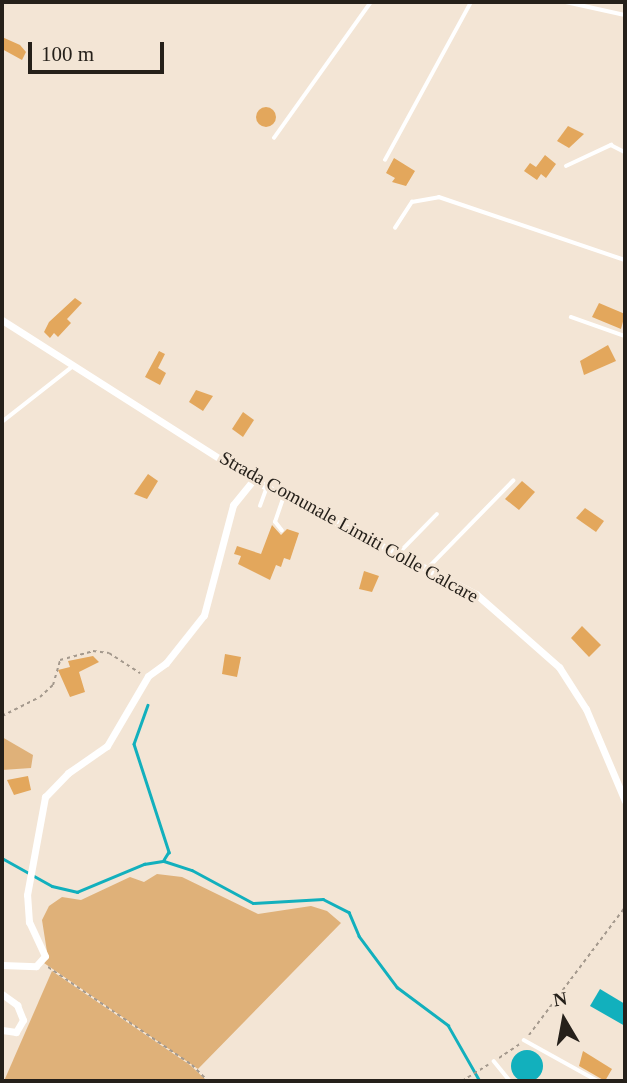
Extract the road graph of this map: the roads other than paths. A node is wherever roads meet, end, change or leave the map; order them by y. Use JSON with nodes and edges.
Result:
{"nodes":[{"id":1,"x":371,"y":2,"type":"edge"},
{"id":2,"x":471,"y":2,"type":"edge"},
{"id":3,"x":566,"y":2,"type":"edge"},
{"id":4,"x":625,"y":15,"type":"edge"},
{"id":5,"x":274,"y":138,"type":"dead end"},
{"id":6,"x":625,"y":152,"type":"edge"},
{"id":7,"x":385,"y":160,"type":"dead end"},
{"id":8,"x":566,"y":166,"type":"dead end"},
{"id":9,"x":395,"y":228,"type":"dead end"},
{"id":10,"x":625,"y":260,"type":"edge"},
{"id":11,"x":571,"y":317,"type":"dead end"},
{"id":12,"x":2,"y":320,"type":"edge"},
{"id":13,"x":625,"y":336,"type":"edge"},
{"id":14,"x":73,"y":365,"type":"junction"},
{"id":15,"x":2,"y":422,"type":"edge"},
{"id":16,"x":253,"y":480,"type":"junction"},
{"id":17,"x":513,"y":481,"type":"dead end"},
{"id":18,"x":267,"y":487,"type":"junction"},
{"id":19,"x":284,"y":496,"type":"junction"},
{"id":20,"x":260,"y":506,"type":"dead end"},
{"id":21,"x":437,"y":514,"type":"dead end"},
{"id":22,"x":282,"y":531,"type":"dead end"},
{"id":23,"x":399,"y":553,"type":"junction"},
{"id":24,"x":428,"y":568,"type":"junction"},
{"id":25,"x":623,"y":789,"type":"edge"},
{"id":26,"x":625,"y":802,"type":"edge"},
{"id":27,"x":2,"y":965,"type":"edge"},
{"id":28,"x":2,"y":994,"type":"edge"},
{"id":29,"x":2,"y":1030,"type":"edge"},
{"id":30,"x":524,"y":1040,"type":"road end"},
{"id":31,"x":494,"y":1061,"type":"road end"},
{"id":32,"x":510,"y":1081,"type":"edge"},
{"id":33,"x":598,"y":1081,"type":"edge"}],
"edges":[{"from":1,"to":5,"type":"lane"},
{"from":2,"to":7,"type":"lane"},
{"from":3,"to":4,"type":"lane"},
{"from":6,"to":8,"type":"lane"},
{"from":9,"to":10,"type":"lane"},
{"from":11,"to":13,"type":"lane"},
{"from":12,"to":14,"type":"street","name":"Strada Comunale Limiti Colle Calcare"},
{"from":14,"to":15,"type":"lane"},
{"from":14,"to":16,"type":"street","name":"Strada Comunale Limiti Colle Calcare"},
{"from":16,"to":18,"type":"street","name":"Strada Comunale Limiti Colle Calcare"},
{"from":16,"to":27,"type":"street"},
{"from":17,"to":24,"type":"lane"},
{"from":18,"to":19,"type":"street","name":"Strada Comunale Limiti Colle Calcare"},
{"from":18,"to":20,"type":"lane"},
{"from":19,"to":22,"type":"lane"},
{"from":19,"to":23,"type":"street","name":"Strada Comunale Limiti Colle Calcare"},
{"from":21,"to":23,"type":"lane"},
{"from":23,"to":24,"type":"street","name":"Strada Comunale Limiti Colle Calcare"},
{"from":24,"to":25,"type":"street","name":"Strada Comunale Limiti Colle Calcare"},
{"from":25,"to":26,"type":"street","name":"Strada Comunale Limiti Colle Calcare"},
{"from":28,"to":29,"type":"street"},
{"from":30,"to":33,"type":"lane"},
{"from":31,"to":32,"type":"lane"}]}
